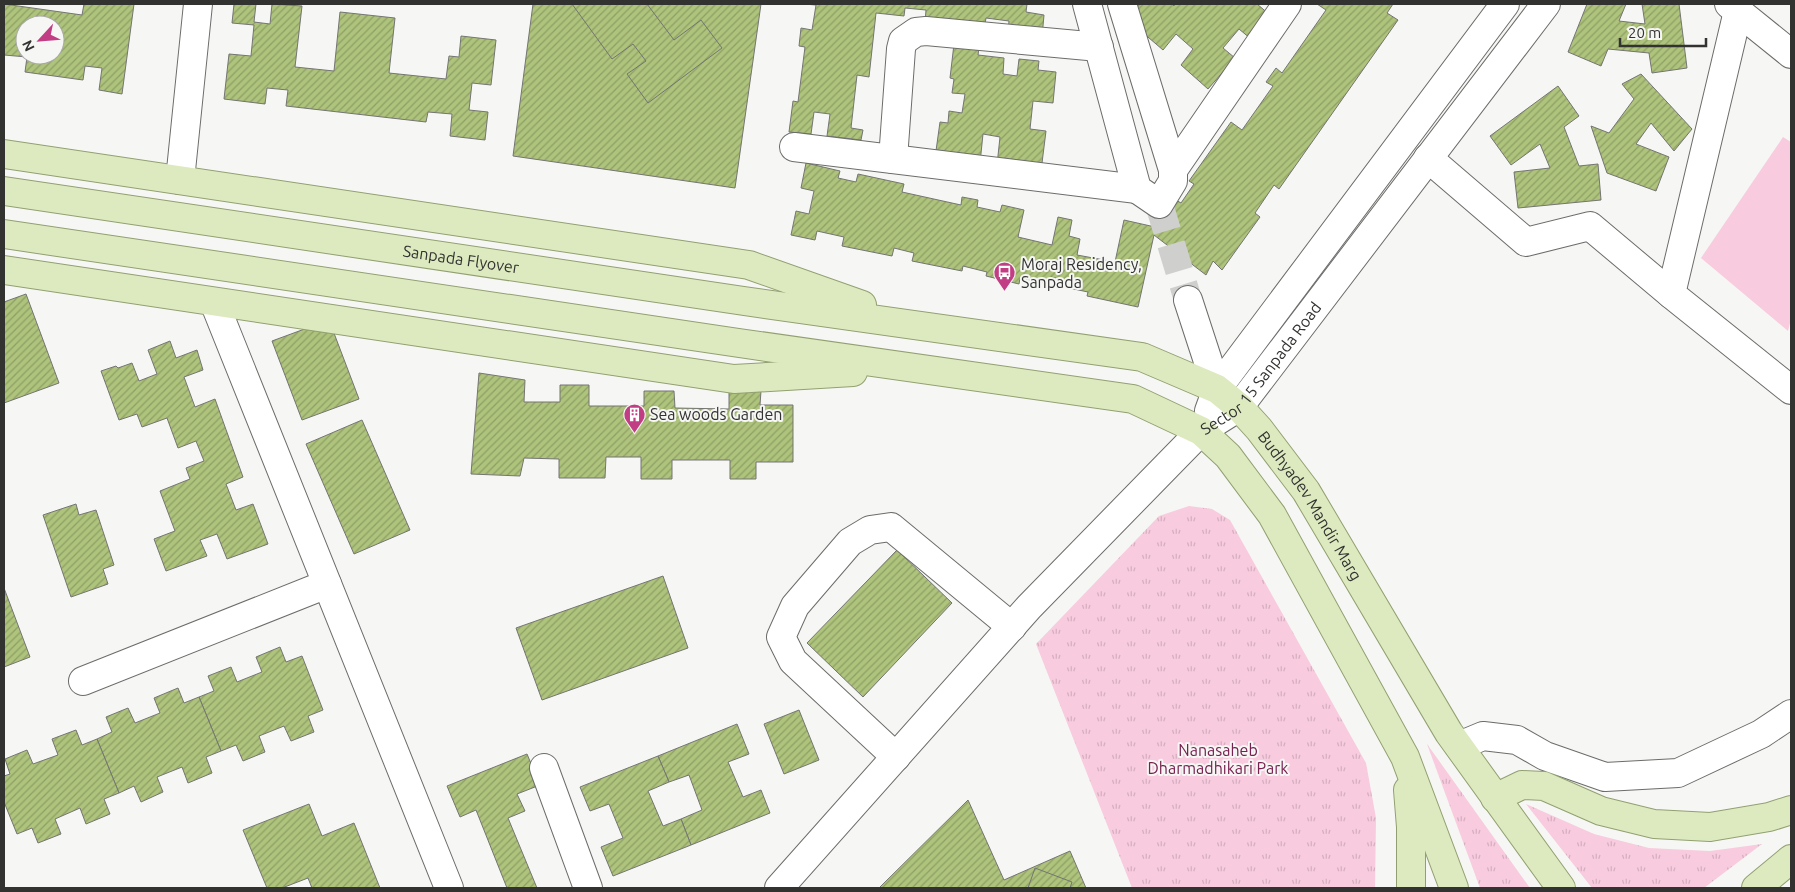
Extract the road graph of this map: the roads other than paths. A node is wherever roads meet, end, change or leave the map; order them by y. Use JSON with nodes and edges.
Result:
{"nodes":[{"id":1,"x":198,"y":4,"type":"edge"},
{"id":2,"x":1087,"y":4,"type":"edge"},
{"id":3,"x":1122,"y":4,"type":"edge"},
{"id":4,"x":1287,"y":4,"type":"edge"},
{"id":5,"x":1505,"y":4,"type":"edge"},
{"id":6,"x":1546,"y":4,"type":"edge"},
{"id":7,"x":1734,"y":8,"type":"edge"},
{"id":8,"x":1099,"y":47,"type":"junction"},
{"id":9,"x":1791,"y":54,"type":"edge"},
{"id":10,"x":794,"y":147,"type":"dead end"},
{"id":11,"x":4,"y":154,"type":"edge"},
{"id":12,"x":1428,"y":158,"type":"junction"},
{"id":13,"x":893,"y":159,"type":"junction"},
{"id":14,"x":1173,"y":170,"type":"junction"},
{"id":15,"x":180,"y":180,"type":"junction"},
{"id":16,"x":1137,"y":190,"type":"junction"},
{"id":17,"x":4,"y":191,"type":"edge"},
{"id":18,"x":4,"y":234,"type":"edge"},
{"id":19,"x":4,"y":270,"type":"edge"},
{"id":20,"x":1671,"y":294,"type":"junction"},
{"id":21,"x":1188,"y":300,"type":"tunnel mouth"},
{"id":22,"x":214,"y":302,"type":"junction"},
{"id":23,"x":918,"y":325,"type":"junction"},
{"id":24,"x":912,"y":368,"type":"junction"},
{"id":25,"x":1217,"y":389,"type":"junction"},
{"id":26,"x":1791,"y":390,"type":"edge"},
{"id":27,"x":1239,"y":407,"type":"junction"},
{"id":28,"x":1201,"y":431,"type":"junction"},
{"id":29,"x":327,"y":584,"type":"junction"},
{"id":30,"x":1012,"y":627,"type":"junction"},
{"id":31,"x":84,"y":681,"type":"dead end"},
{"id":32,"x":1791,"y":714,"type":"edge"},
{"id":33,"x":1459,"y":746,"type":"junction"},
{"id":34,"x":1405,"y":757,"type":"junction"},
{"id":35,"x":896,"y":758,"type":"junction"},
{"id":36,"x":544,"y":768,"type":"dead end"},
{"id":37,"x":1495,"y":798,"type":"junction"},
{"id":38,"x":1791,"y":810,"type":"edge"},
{"id":39,"x":1791,"y":859,"type":"edge"},
{"id":40,"x":449,"y":888,"type":"edge"},
{"id":41,"x":588,"y":888,"type":"edge"},
{"id":42,"x":779,"y":888,"type":"edge"},
{"id":43,"x":1412,"y":888,"type":"edge"},
{"id":44,"x":1454,"y":888,"type":"edge"},
{"id":45,"x":1561,"y":888,"type":"edge"},
{"id":46,"x":1756,"y":888,"type":"edge"}],
"edges":[{"from":1,"to":15,"type":"street"},
{"from":2,"to":8,"type":"street"},
{"from":3,"to":14,"type":"street"},
{"from":4,"to":14,"type":"street"},
{"from":5,"to":25,"type":"street","name":"Sector 15 Sanpada Road"},
{"from":6,"to":12,"type":"street","name":"Sector 15 Sanpada Road"},
{"from":7,"to":9,"type":"street"},
{"from":7,"to":20,"type":"street"},
{"from":8,"to":13,"type":"street"},
{"from":8,"to":16,"type":"street"},
{"from":10,"to":13,"type":"street"},
{"from":11,"to":15,"type":"main road"},
{"from":12,"to":20,"type":"street"},
{"from":12,"to":27,"type":"street","name":"Sector 15 Sanpada Road"},
{"from":13,"to":16,"type":"street"},
{"from":14,"to":16,"type":"street"},
{"from":15,"to":23,"type":"main road"},
{"from":17,"to":23,"type":"main road","name":"Sanpada Flyover"},
{"from":18,"to":24,"type":"main road"},
{"from":19,"to":22,"type":"main road"},
{"from":20,"to":26,"type":"street"},
{"from":21,"to":25,"type":"street"},
{"from":22,"to":24,"type":"main road"},
{"from":22,"to":29,"type":"street"},
{"from":23,"to":25,"type":"main road","name":"Budhyadev Mandir Marg"},
{"from":24,"to":28,"type":"main road"},
{"from":25,"to":27,"type":"main road","name":"Budhyadev Mandir Marg"},
{"from":25,"to":28,"type":"street","name":"Sector 15 Sanpada Road"},
{"from":27,"to":28,"type":"street","name":"Sector 15 Sanpada Road"},
{"from":27,"to":33,"type":"main road","name":"Budhyadev Mandir Marg"},
{"from":28,"to":30,"type":"street"},
{"from":28,"to":34,"type":"main road"},
{"from":29,"to":31,"type":"street"},
{"from":29,"to":40,"type":"street"},
{"from":30,"to":35,"type":"street"},
{"from":30,"to":35,"type":"street"},
{"from":32,"to":33,"type":"street"},
{"from":33,"to":37,"type":"main road","name":"Budhyadev Mandir Marg"},
{"from":34,"to":43,"type":"main road"},
{"from":34,"to":44,"type":"main road"},
{"from":35,"to":42,"type":"street"},
{"from":36,"to":41,"type":"street"},
{"from":37,"to":38,"type":"main road"},
{"from":37,"to":45,"type":"main road","name":"Budhyadev Mandir Marg"},
{"from":39,"to":46,"type":"main road"}]}
